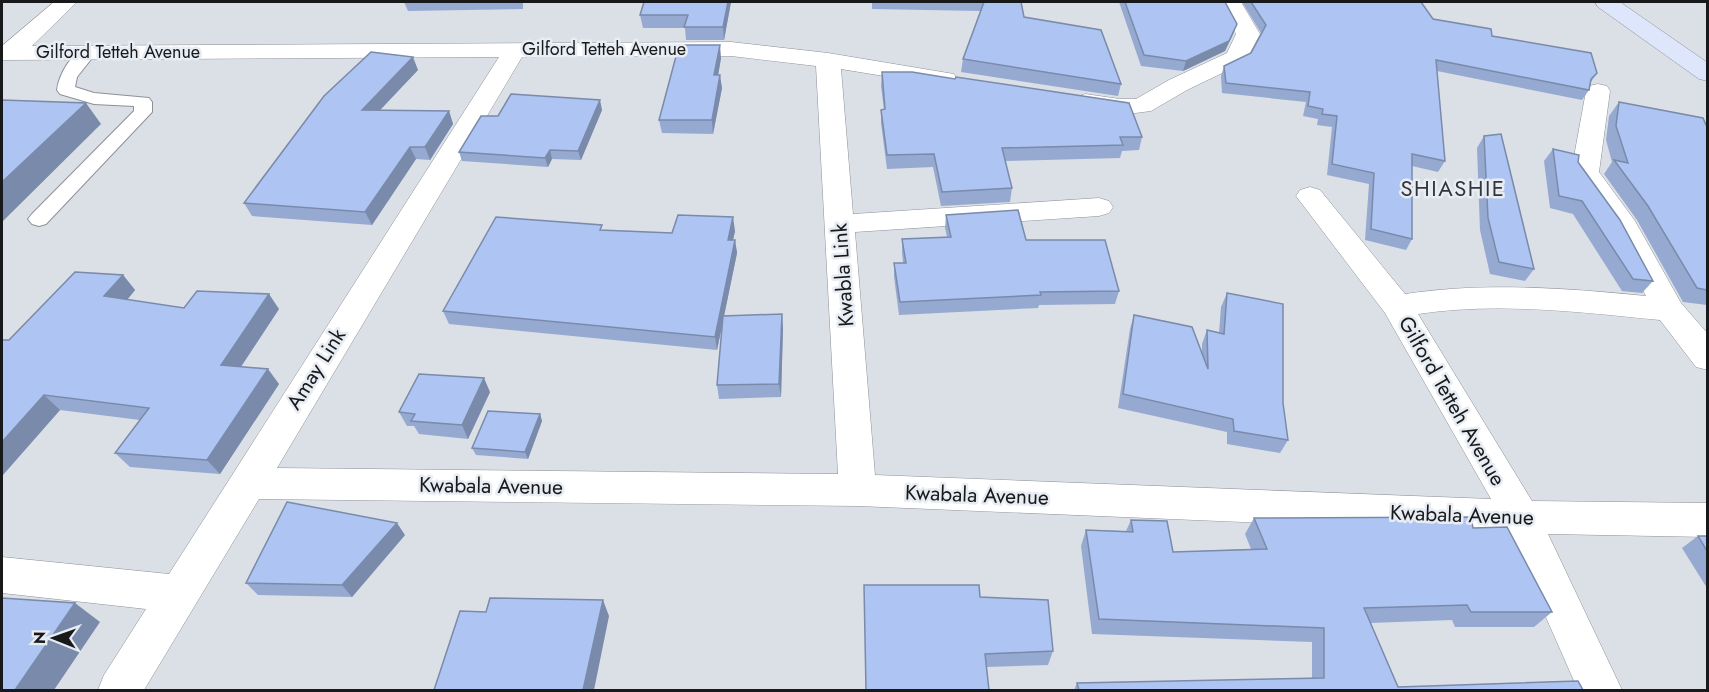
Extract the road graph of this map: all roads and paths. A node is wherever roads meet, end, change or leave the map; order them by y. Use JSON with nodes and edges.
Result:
{"nodes":[{"id":1,"x":66,"y":2,"type":"edge"},
{"id":2,"x":1230,"y":2,"type":"edge"},
{"id":3,"x":1606,"y":2,"type":"edge"},
{"id":4,"x":515,"y":50,"type":"junction"},
{"id":5,"x":87,"y":52,"type":"junction"},
{"id":6,"x":6,"y":53,"type":"edge"},
{"id":7,"x":828,"y":60,"type":"junction"},
{"id":8,"x":1707,"y":74,"type":"edge"},
{"id":9,"x":966,"y":82,"type":"edge"},
{"id":10,"x":1598,"y":92,"type":"dead end"},
{"id":11,"x":1057,"y":97,"type":"edge"},
{"id":12,"x":1310,"y":196,"type":"dead end"},
{"id":13,"x":1099,"y":207,"type":"dead end"},
{"id":14,"x":39,"y":219,"type":"dead end"},
{"id":15,"x":839,"y":224,"type":"junction"},
{"id":16,"x":1397,"y":306,"type":"junction"},
{"id":17,"x":1668,"y":310,"type":"junction"},
{"id":18,"x":1707,"y":358,"type":"edge"},
{"id":19,"x":246,"y":483,"type":"junction"},
{"id":20,"x":858,"y":490,"type":"junction"},
{"id":21,"x":1521,"y":518,"type":"junction"},
{"id":22,"x":1707,"y":520,"type":"edge"},
{"id":23,"x":2,"y":575,"type":"edge"},
{"id":24,"x":178,"y":594,"type":"junction"},
{"id":25,"x":120,"y":690,"type":"edge"},
{"id":26,"x":1600,"y":690,"type":"edge"}],
"edges":[{"from":1,"to":6,"type":"street"},
{"from":2,"to":11,"type":"street"},
{"from":3,"to":8,"type":"main road"},
{"from":4,"to":5,"type":"street","name":"Gilford Tetteh Avenue"},
{"from":4,"to":7,"type":"street","name":"Gilford Tetteh Avenue"},
{"from":4,"to":19,"type":"street","name":"Amay Link"},
{"from":5,"to":6,"type":"street","name":"Gilford Tetteh Avenue"},
{"from":5,"to":14,"type":"lane"},
{"from":7,"to":9,"type":"street","name":"Gilford Tetteh Avenue"},
{"from":7,"to":15,"type":"street","name":"Kwabla Link"},
{"from":10,"to":17,"type":"street"},
{"from":12,"to":16,"type":"street","name":"Gilford Tetteh Avenue"},
{"from":13,"to":15,"type":"street"},
{"from":15,"to":20,"type":"street","name":"Kwabla Link"},
{"from":16,"to":17,"type":"street"},
{"from":16,"to":21,"type":"street","name":"Gilford Tetteh Avenue"},
{"from":17,"to":18,"type":"street"},
{"from":19,"to":20,"type":"street","name":"Kwabala Avenue"},
{"from":19,"to":24,"type":"street","name":"Amay Link"},
{"from":20,"to":21,"type":"street","name":"Kwabala Avenue"},
{"from":21,"to":22,"type":"street","name":"Kwabala Avenue"},
{"from":21,"to":26,"type":"street","name":"Gilford Tetteh Avenue"},
{"from":23,"to":24,"type":"street"},
{"from":24,"to":25,"type":"street","name":"Amay Link"}]}
